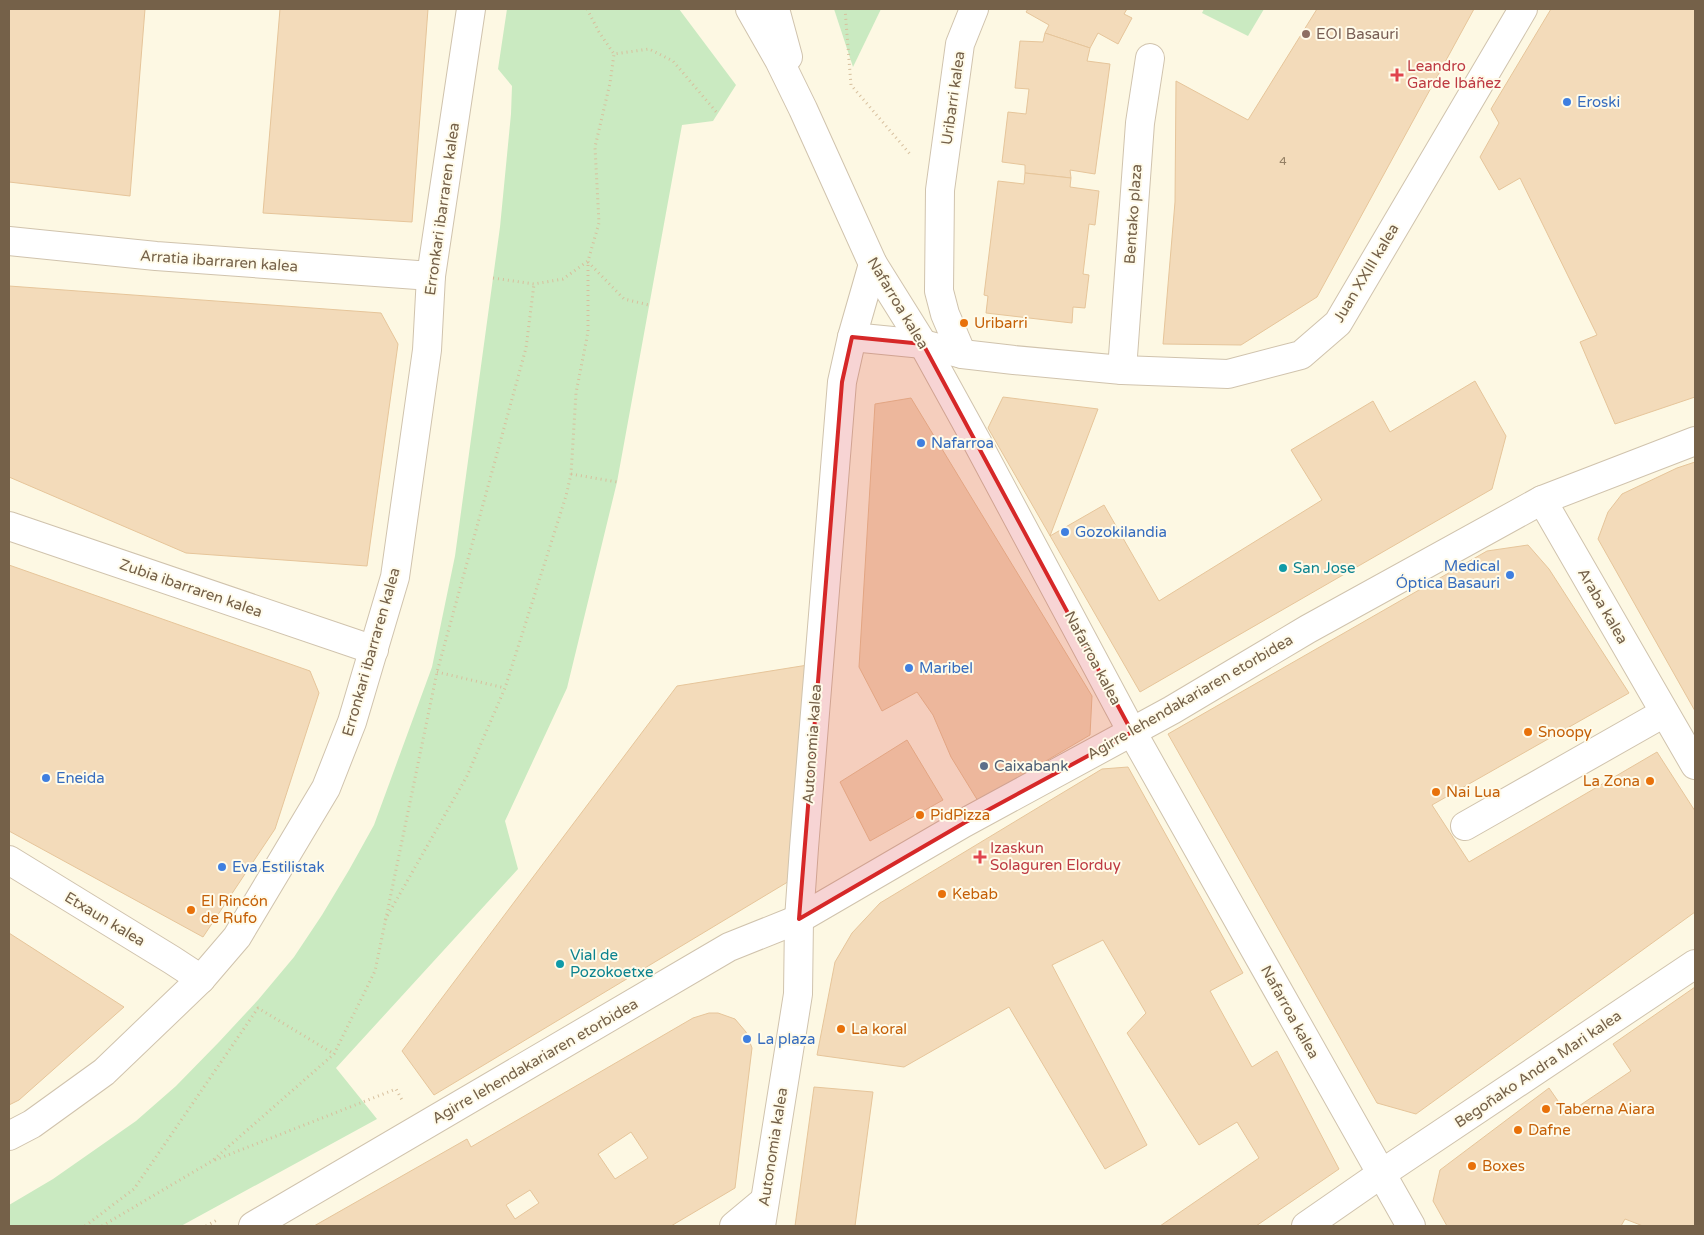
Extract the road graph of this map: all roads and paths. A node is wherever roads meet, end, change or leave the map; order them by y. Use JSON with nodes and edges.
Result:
{"nodes":[{"id":1,"x":471,"y":9,"type":"edge"},
{"id":2,"x":587,"y":9,"type":"edge"},
{"id":3,"x":750,"y":9,"type":"edge"},
{"id":4,"x":775,"y":9,"type":"edge"},
{"id":5,"x":845,"y":9,"type":"edge"},
{"id":6,"x":974,"y":9,"type":"edge"},
{"id":7,"x":1523,"y":9,"type":"edge"},
{"id":8,"x":614,"y":54,"type":"junction"},
{"id":9,"x":1150,"y":58,"type":"dead end"},
{"id":10,"x":803,"y":109,"type":"junction"},
{"id":11,"x":718,"y":114,"type":"dead end"},
{"id":12,"x":940,"y":190,"type":"junction"},
{"id":13,"x":9,"y":241,"type":"edge"},
{"id":14,"x":588,"y":261,"type":"junction"},
{"id":15,"x":873,"y":264,"type":"junction"},
{"id":16,"x":430,"y":276,"type":"junction"},
{"id":17,"x":493,"y":278,"type":"dead end"},
{"id":18,"x":534,"y":284,"type":"junction"},
{"id":19,"x":939,"y":291,"type":"junction"},
{"id":20,"x":649,"y":305,"type":"dead end"},
{"id":21,"x":902,"y":310,"type":"junction"},
{"id":22,"x":852,"y":337,"type":"junction"},
{"id":23,"x":923,"y":344,"type":"junction"},
{"id":24,"x":962,"y":354,"type":"junction"},
{"id":25,"x":1122,"y":370,"type":"junction"},
{"id":26,"x":949,"y":392,"type":"junction"},
{"id":27,"x":1695,"y":441,"type":"edge"},
{"id":28,"x":571,"y":474,"type":"junction"},
{"id":29,"x":617,"y":482,"type":"dead end"},
{"id":30,"x":1542,"y":500,"type":"junction"},
{"id":31,"x":9,"y":526,"type":"edge"},
{"id":32,"x":374,"y":650,"type":"junction"},
{"id":33,"x":436,"y":672,"type":"junction"},
{"id":34,"x":505,"y":688,"type":"junction"},
{"id":35,"x":1664,"y":713,"type":"junction"},
{"id":36,"x":1132,"y":732,"type":"junction"},
{"id":37,"x":1695,"y":765,"type":"edge"},
{"id":38,"x":1465,"y":826,"type":"dead end"},
{"id":39,"x":9,"y":860,"type":"edge"},
{"id":40,"x":799,"y":920,"type":"junction"},
{"id":41,"x":383,"y":924,"type":"junction"},
{"id":42,"x":1695,"y":964,"type":"edge"},
{"id":43,"x":201,"y":979,"type":"junction"},
{"id":44,"x":334,"y":1054,"type":"junction"},
{"id":45,"x":9,"y":1136,"type":"edge"},
{"id":46,"x":1381,"y":1174,"type":"junction"},
{"id":47,"x":763,"y":1214,"type":"edge"},
{"id":48,"x":84,"y":1226,"type":"edge"},
{"id":49,"x":102,"y":1226,"type":"edge"},
{"id":50,"x":253,"y":1226,"type":"edge"},
{"id":51,"x":734,"y":1226,"type":"edge"},
{"id":52,"x":1306,"y":1226,"type":"edge"},
{"id":53,"x":1411,"y":1226,"type":"edge"}],
"edges":[{"from":1,"to":16,"type":"street","name":"Erronkari ibarraren kalea"},
{"from":2,"to":8,"type":"path"},
{"from":3,"to":10,"type":"street","name":"Nafarroa kalea"},
{"from":4,"to":10,"type":"street","name":"Nafarroa kalea"},
{"from":5,"to":12,"type":"path"},
{"from":6,"to":12,"type":"street","name":"Uribarri kalea"},
{"from":7,"to":25,"type":"street","name":"Juan XXIII kalea"},
{"from":8,"to":11,"type":"path"},
{"from":8,"to":14,"type":"path"},
{"from":9,"to":25,"type":"street","name":"Bentako plaza"},
{"from":10,"to":15,"type":"street","name":"Nafarroa kalea"},
{"from":12,"to":19,"type":"street","name":"Uribarri kalea"},
{"from":13,"to":16,"type":"street","name":"Arratia ibarraren kalea"},
{"from":14,"to":18,"type":"path"},
{"from":14,"to":20,"type":"path"},
{"from":14,"to":28,"type":"path"},
{"from":15,"to":21,"type":"street","name":"Nafarroa kalea"},
{"from":15,"to":22,"type":"street","name":"Autonomia kalea"},
{"from":16,"to":32,"type":"street","name":"Erronkari ibarraren kalea"},
{"from":17,"to":18,"type":"path"},
{"from":18,"to":33,"type":"path"},
{"from":19,"to":21,"type":"street"},
{"from":19,"to":24,"type":"street","name":"Uribarri kalea"},
{"from":21,"to":23,"type":"street","name":"Nafarroa kalea"},
{"from":22,"to":23,"type":"street","name":"Juan XXIII kalea"},
{"from":22,"to":40,"type":"street","name":"Autonomia kalea"},
{"from":23,"to":24,"type":"street","name":"Juan XXIII kalea"},
{"from":23,"to":26,"type":"street","name":"Nafarroa kalea"},
{"from":24,"to":25,"type":"street","name":"Juan XXIII kalea"},
{"from":24,"to":26,"type":"street"},
{"from":26,"to":36,"type":"street","name":"Nafarroa kalea"},
{"from":27,"to":30,"type":"street","name":"Agirre lehendakariaren etorbidea"},
{"from":28,"to":29,"type":"path"},
{"from":28,"to":34,"type":"path"},
{"from":30,"to":35,"type":"street","name":"Araba kalea"},
{"from":30,"to":36,"type":"street","name":"Agirre lehendakariaren etorbidea"},
{"from":31,"to":32,"type":"street","name":"Zubia ibarraren kalea"},
{"from":32,"to":43,"type":"street","name":"Erronkari ibarraren kalea"},
{"from":33,"to":34,"type":"path"},
{"from":33,"to":41,"type":"path"},
{"from":34,"to":41,"type":"path"},
{"from":35,"to":37,"type":"street","name":"Araba kalea"},
{"from":35,"to":38,"type":"street"},
{"from":36,"to":40,"type":"street","name":"Agirre lehendakariaren etorbidea"},
{"from":36,"to":46,"type":"street","name":"Nafarroa kalea"},
{"from":39,"to":43,"type":"street","name":"Etxaun kalea"},
{"from":40,"to":47,"type":"street","name":"Autonomia kalea"},
{"from":40,"to":50,"type":"street","name":"Agirre lehendakariaren etorbidea"},
{"from":41,"to":44,"type":"path"},
{"from":42,"to":46,"type":"street","name":"Begoñako Andra Mari kalea"},
{"from":43,"to":45,"type":"street","name":"Erronkari ibarraren kalea"},
{"from":44,"to":48,"type":"path"},
{"from":44,"to":49,"type":"path"},
{"from":46,"to":52,"type":"street","name":"Begoñako Andra Mari kalea"},
{"from":46,"to":53,"type":"street","name":"Nafarroa kalea"},
{"from":47,"to":51,"type":"street"}]}
